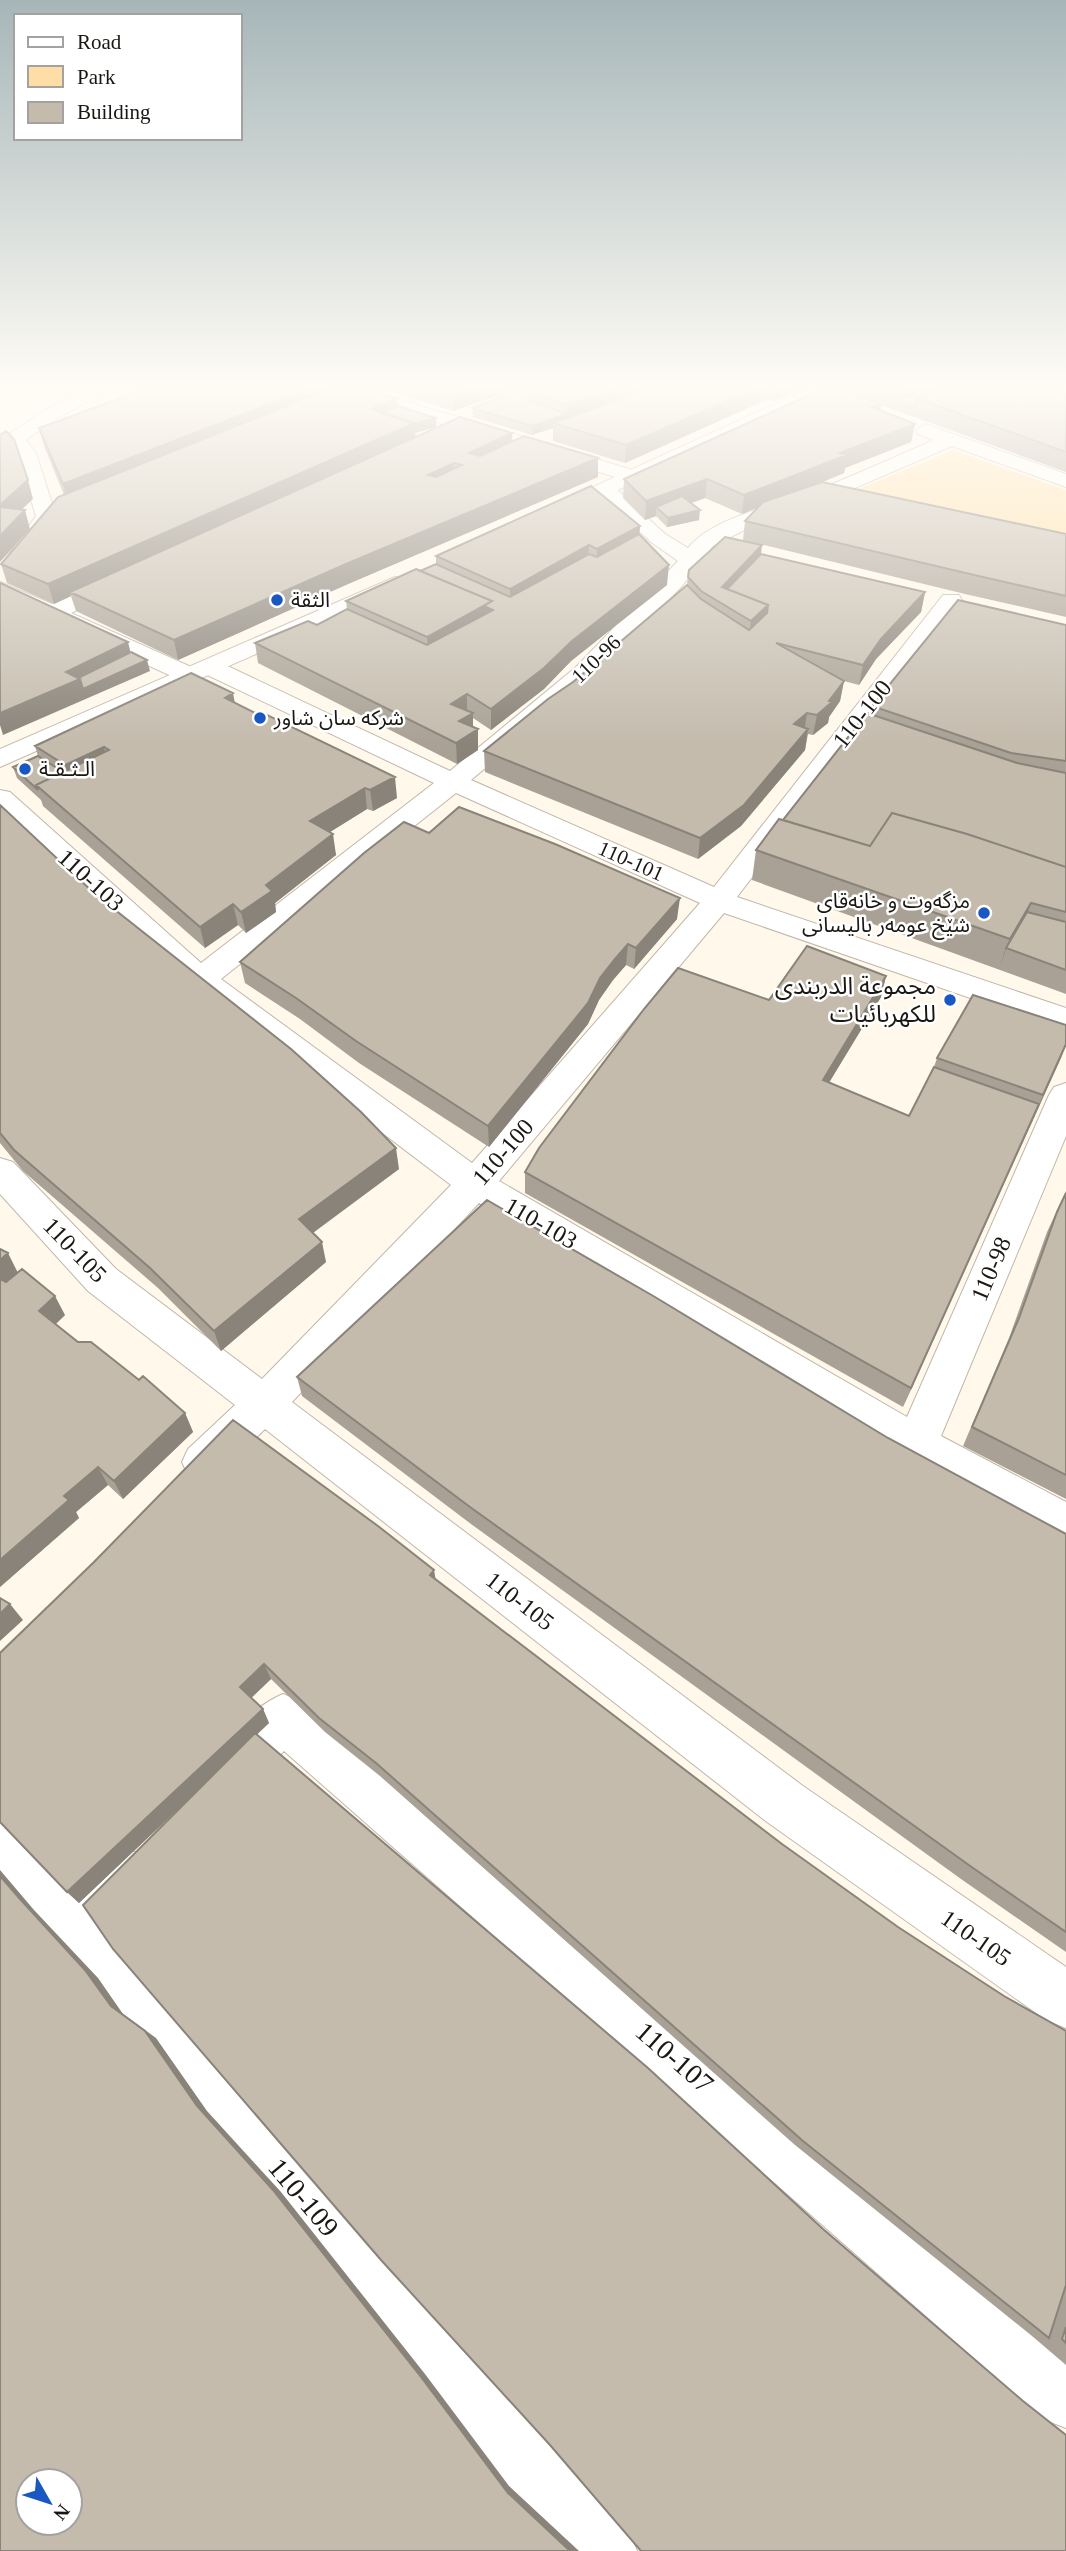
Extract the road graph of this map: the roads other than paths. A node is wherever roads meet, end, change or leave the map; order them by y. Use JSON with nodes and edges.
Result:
{"nodes":[{"id":1,"x":48,"y":507,"type":"edge"},
{"id":2,"x":565,"y":507,"type":"edge"},
{"id":3,"x":625,"y":507,"type":"edge"},
{"id":4,"x":786,"y":507,"type":"edge"},
{"id":5,"x":534,"y":521,"type":"edge"},
{"id":6,"x":698,"y":551,"type":"junction"},
{"id":7,"x":744,"y":551,"type":"edge"},
{"id":8,"x":140,"y":573,"type":"edge"},
{"id":9,"x":410,"y":577,"type":"edge"},
{"id":10,"x":0,"y":578,"type":"edge"},
{"id":11,"x":0,"y":589,"type":"edge"},
{"id":12,"x":951,"y":600,"type":"dead end"},
{"id":13,"x":52,"y":613,"type":"junction"},
{"id":14,"x":200,"y":671,"type":"junction"},
{"id":15,"x":3,"y":755,"type":"edge"},
{"id":16,"x":453,"y":782,"type":"junction"},
{"id":17,"x":0,"y":798,"type":"edge"},
{"id":18,"x":719,"y":900,"type":"junction"},
{"id":19,"x":200,"y":979,"type":"junction"},
{"id":20,"x":1066,"y":1020,"type":"edge"},
{"id":21,"x":1066,"y":1095,"type":"edge"},
{"id":22,"x":0,"y":1171,"type":"edge"},
{"id":23,"x":475,"y":1184,"type":"junction"},
{"id":24,"x":264,"y":1404,"type":"junction"},
{"id":25,"x":916,"y":1444,"type":"junction"},
{"id":26,"x":183,"y":1481,"type":"edge"},
{"id":27,"x":1066,"y":1525,"type":"edge"},
{"id":28,"x":0,"y":1846,"type":"edge"},
{"id":29,"x":73,"y":1924,"type":"junction"},
{"id":30,"x":1066,"y":2000,"type":"edge"},
{"id":31,"x":1066,"y":2396,"type":"edge"},
{"id":32,"x":603,"y":2551,"type":"edge"}],
"edges":[{"from":1,"to":10,"type":"street"},
{"from":2,"to":5,"type":"street"},
{"from":3,"to":6,"type":"street"},
{"from":4,"to":6,"type":"street","name":"110-96"},
{"from":6,"to":7,"type":"street"},
{"from":6,"to":16,"type":"street","name":"110-96"},
{"from":8,"to":13,"type":"street"},
{"from":9,"to":14,"type":"street"},
{"from":11,"to":13,"type":"street","name":"110-101"},
{"from":12,"to":18,"type":"street","name":"110-100"},
{"from":13,"to":14,"type":"street","name":"110-101"},
{"from":14,"to":15,"type":"street"},
{"from":14,"to":16,"type":"street","name":"110-101"},
{"from":16,"to":18,"type":"street","name":"110-101"},
{"from":16,"to":19,"type":"street","name":"110-96"},
{"from":17,"to":19,"type":"street","name":"110-103"},
{"from":18,"to":20,"type":"street","name":"110-101"},
{"from":18,"to":23,"type":"street","name":"110-100"},
{"from":19,"to":23,"type":"street","name":"110-103"},
{"from":21,"to":25,"type":"street","name":"110-98"},
{"from":22,"to":24,"type":"street","name":"110-105"},
{"from":23,"to":24,"type":"street","name":"110-100"},
{"from":23,"to":25,"type":"street","name":"110-103"},
{"from":24,"to":26,"type":"street","name":"110-100"},
{"from":24,"to":30,"type":"street","name":"110-105"},
{"from":25,"to":27,"type":"street","name":"110-103"},
{"from":28,"to":29,"type":"street","name":"110-109"},
{"from":29,"to":31,"type":"street","name":"110-107"},
{"from":29,"to":32,"type":"street","name":"110-109"}]}
